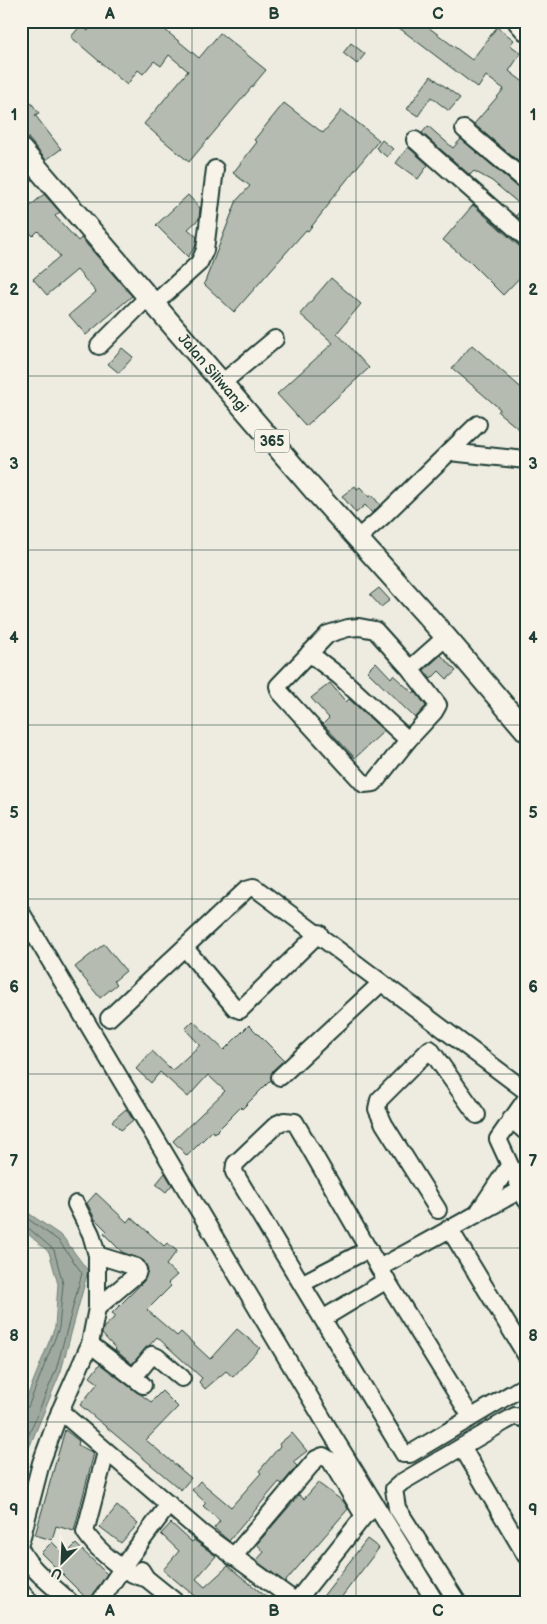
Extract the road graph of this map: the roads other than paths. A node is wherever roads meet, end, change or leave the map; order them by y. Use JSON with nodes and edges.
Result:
{"nodes":[{"id":1,"x":518,"y":21,"type":"edge"},
{"id":2,"x":526,"y":30,"type":"edge"},
{"id":3,"x":464,"y":129,"type":"dead end"},
{"id":4,"x":415,"y":140,"type":"dead end"},
{"id":5,"x":21,"y":150,"type":"edge"},
{"id":6,"x":215,"y":169,"type":"dead end"},
{"id":7,"x":526,"y":181,"type":"edge"},
{"id":8,"x":526,"y":238,"type":"edge"},
{"id":9,"x":152,"y":300,"type":"junction"},
{"id":10,"x":274,"y":339,"type":"dead end"},
{"id":11,"x":99,"y":346,"type":"dead end"},
{"id":12,"x":222,"y":383,"type":"junction"},
{"id":13,"x":478,"y":424,"type":"dead end"},
{"id":14,"x":449,"y":452,"type":"junction"},
{"id":15,"x":526,"y":460,"type":"edge"},
{"id":16,"x":358,"y":538,"type":"junction"},
{"id":17,"x":446,"y":637,"type":"junction"},
{"id":18,"x":309,"y":653,"type":"junction"},
{"id":19,"x":410,"y":669,"type":"junction"},
{"id":20,"x":526,"y":730,"type":"edge"},
{"id":21,"x":408,"y":740,"type":"junction"},
{"id":22,"x":21,"y":912,"type":"edge"},
{"id":23,"x":319,"y":933,"type":"junction"},
{"id":24,"x":185,"y":948,"type":"junction"},
{"id":25,"x":381,"y":983,"type":"junction"},
{"id":26,"x":109,"y":1018,"type":"dead end"},
{"id":27,"x":448,"y":1031,"type":"junction"},
{"id":28,"x":430,"y":1049,"type":"junction"},
{"id":29,"x":280,"y":1078,"type":"dead end"},
{"id":30,"x":526,"y":1091,"type":"edge"},
{"id":31,"x":526,"y":1099,"type":"edge"},
{"id":32,"x":477,"y":1115,"type":"dead end"},
{"id":33,"x":511,"y":1119,"type":"junction"},
{"id":34,"x":526,"y":1132,"type":"edge"},
{"id":35,"x":509,"y":1166,"type":"junction"},
{"id":36,"x":524,"y":1193,"type":"edge"},
{"id":37,"x":76,"y":1204,"type":"dead end"},
{"id":38,"x":438,"y":1210,"type":"dead end"},
{"id":39,"x":479,"y":1211,"type":"junction"},
{"id":40,"x":449,"y":1228,"type":"junction"},
{"id":41,"x":369,"y":1249,"type":"junction"},
{"id":42,"x":97,"y":1255,"type":"junction"},
{"id":43,"x":383,"y":1274,"type":"junction"},
{"id":44,"x":303,"y":1284,"type":"junction"},
{"id":45,"x":96,"y":1308,"type":"junction"},
{"id":46,"x":324,"y":1318,"type":"junction"},
{"id":47,"x":90,"y":1344,"type":"junction"},
{"id":48,"x":526,"y":1355,"type":"edge"},
{"id":49,"x":182,"y":1378,"type":"dead end"},
{"id":50,"x":526,"y":1385,"type":"edge"},
{"id":51,"x":60,"y":1411,"type":"junction"},
{"id":52,"x":471,"y":1418,"type":"junction"},
{"id":53,"x":526,"y":1419,"type":"edge"},
{"id":54,"x":462,"y":1446,"type":"junction"},
{"id":55,"x":106,"y":1452,"type":"junction"},
{"id":56,"x":169,"y":1504,"type":"junction"},
{"id":57,"x":370,"y":1511,"type":"junction"},
{"id":58,"x":21,"y":1540,"type":"edge"},
{"id":59,"x":21,"y":1550,"type":"edge"},
{"id":60,"x":526,"y":1556,"type":"edge"},
{"id":61,"x":233,"y":1558,"type":"junction"},
{"id":62,"x":126,"y":1563,"type":"junction"},
{"id":63,"x":21,"y":1592,"type":"edge"},
{"id":64,"x":295,"y":1602,"type":"edge"},
{"id":65,"x":31,"y":1603,"type":"edge"},
{"id":66,"x":71,"y":1603,"type":"edge"},
{"id":67,"x":99,"y":1603,"type":"edge"},
{"id":68,"x":178,"y":1603,"type":"edge"},
{"id":69,"x":436,"y":1603,"type":"edge"},
{"id":70,"x":458,"y":1603,"type":"edge"}],
"edges":[{"from":1,"to":2,"type":"main road"},
{"from":3,"to":7,"type":"street"},
{"from":4,"to":8,"type":"street"},
{"from":5,"to":9,"type":"main road","name":"Jalan Siliwangi","number":"365"},
{"from":6,"to":9,"type":"street"},
{"from":9,"to":11,"type":"street"},
{"from":9,"to":12,"type":"main road","name":"Jalan Siliwangi","number":"365"},
{"from":10,"to":12,"type":"street"},
{"from":12,"to":16,"type":"main road","name":"Jalan Siliwangi","number":"365"},
{"from":13,"to":14,"type":"street"},
{"from":14,"to":15,"type":"street"},
{"from":14,"to":16,"type":"street"},
{"from":16,"to":17,"type":"main road","name":"Jalan Siliwangi","number":"365"},
{"from":17,"to":19,"type":"street"},
{"from":17,"to":20,"type":"main road","name":"Jalan Siliwangi","number":"365"},
{"from":18,"to":19,"type":"street"},
{"from":18,"to":21,"type":"street"},
{"from":18,"to":21,"type":"street"},
{"from":19,"to":21,"type":"street"},
{"from":22,"to":57,"type":"street"},
{"from":23,"to":24,"type":"street"},
{"from":23,"to":24,"type":"street"},
{"from":23,"to":25,"type":"street"},
{"from":24,"to":26,"type":"street"},
{"from":25,"to":27,"type":"street"},
{"from":25,"to":29,"type":"street"},
{"from":27,"to":28,"type":"street"},
{"from":27,"to":30,"type":"street"},
{"from":28,"to":32,"type":"street"},
{"from":28,"to":38,"type":"street"},
{"from":31,"to":33,"type":"street"},
{"from":33,"to":34,"type":"street"},
{"from":33,"to":35,"type":"street"},
{"from":35,"to":36,"type":"street"},
{"from":35,"to":39,"type":"street"},
{"from":36,"to":39,"type":"street"},
{"from":37,"to":42,"type":"street"},
{"from":39,"to":40,"type":"street"},
{"from":40,"to":43,"type":"street"},
{"from":40,"to":48,"type":"street"},
{"from":41,"to":43,"type":"street"},
{"from":41,"to":44,"type":"street"},
{"from":41,"to":44,"type":"street"},
{"from":42,"to":45,"type":"street"},
{"from":42,"to":45,"type":"street"},
{"from":43,"to":46,"type":"street"},
{"from":43,"to":52,"type":"street"},
{"from":44,"to":46,"type":"street"},
{"from":45,"to":47,"type":"street"},
{"from":46,"to":52,"type":"street"},
{"from":47,"to":49,"type":"street"},
{"from":47,"to":51,"type":"street"},
{"from":50,"to":52,"type":"street"},
{"from":51,"to":55,"type":"street"},
{"from":51,"to":58,"type":"street"},
{"from":53,"to":54,"type":"street"},
{"from":54,"to":60,"type":"street"},
{"from":54,"to":70,"type":"street"},
{"from":55,"to":56,"type":"street"},
{"from":55,"to":62,"type":"street"},
{"from":56,"to":61,"type":"street"},
{"from":56,"to":62,"type":"street"},
{"from":57,"to":61,"type":"street"},
{"from":57,"to":64,"type":"street"},
{"from":57,"to":69,"type":"street"},
{"from":59,"to":66,"type":"street"},
{"from":61,"to":64,"type":"street"},
{"from":62,"to":67,"type":"street"},
{"from":62,"to":68,"type":"street"},
{"from":63,"to":65,"type":"street"}]}
